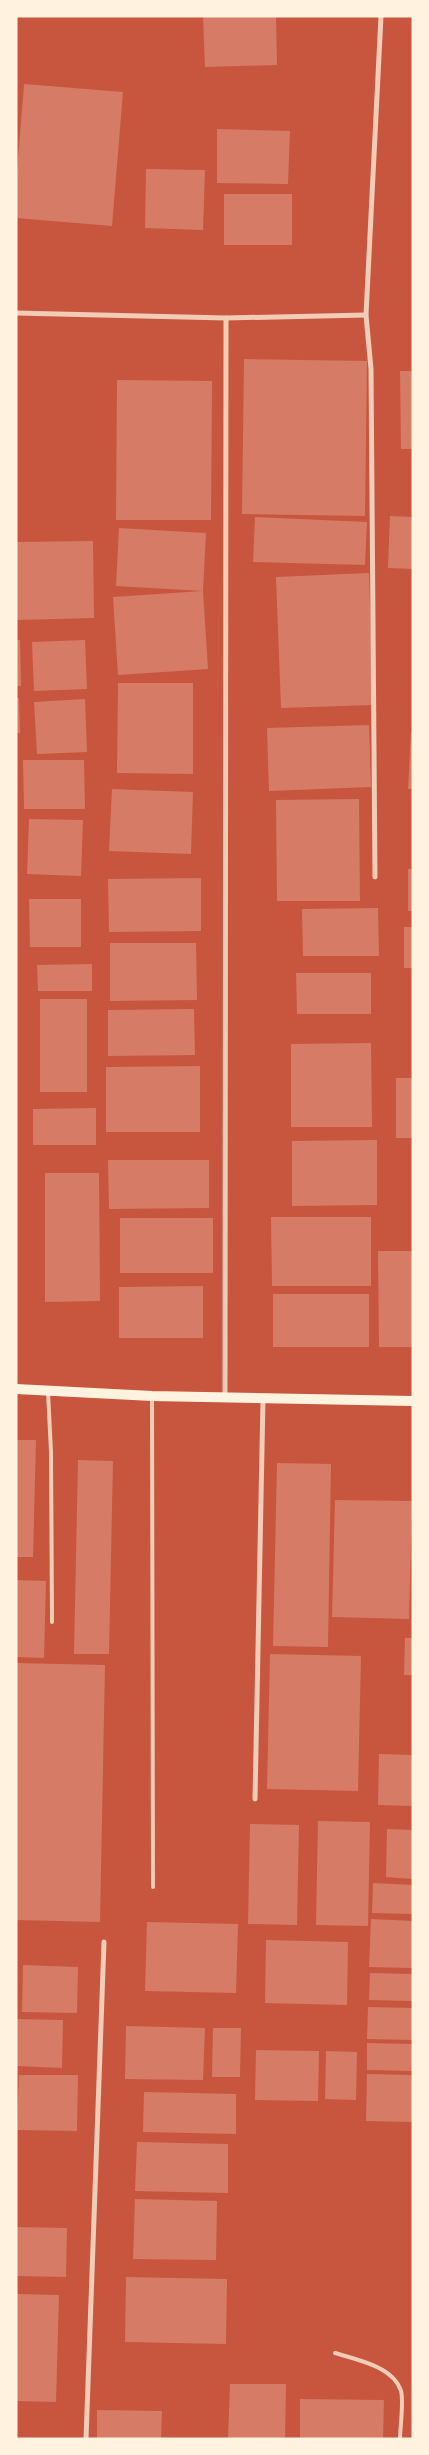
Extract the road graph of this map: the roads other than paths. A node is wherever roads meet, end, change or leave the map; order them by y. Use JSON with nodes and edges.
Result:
{"nodes":[{"id":1,"x":381,"y":16,"type":"edge"},
{"id":2,"x":16,"y":313,"type":"edge"},
{"id":3,"x":366,"y":315,"type":"junction"},
{"id":4,"x":226,"y":318,"type":"junction"},
{"id":5,"x":375,"y":877,"type":"dead end"},
{"id":6,"x":16,"y":1389,"type":"edge"},
{"id":7,"x":48,"y":1391,"type":"junction"},
{"id":8,"x":152,"y":1396,"type":"junction"},
{"id":9,"x":225,"y":1397,"type":"junction"},
{"id":10,"x":263,"y":1398,"type":"junction"},
{"id":11,"x":413,"y":1401,"type":"edge"},
{"id":12,"x":52,"y":1622,"type":"dead end"},
{"id":13,"x":255,"y":1799,"type":"dead end"},
{"id":14,"x":153,"y":1886,"type":"dead end"},
{"id":15,"x":104,"y":1942,"type":"dead end"},
{"id":16,"x":335,"y":2353,"type":"dead end"},
{"id":17,"x":86,"y":2439,"type":"edge"},
{"id":18,"x":400,"y":2439,"type":"edge"}],
"edges":[{"from":1,"to":3,"type":"street"},
{"from":2,"to":4,"type":"street"},
{"from":3,"to":4,"type":"street"},
{"from":3,"to":5,"type":"street"},
{"from":4,"to":9,"type":"street"},
{"from":6,"to":7,"type":"main road"},
{"from":7,"to":8,"type":"main road"},
{"from":7,"to":12,"type":"lane"},
{"from":8,"to":9,"type":"main road"},
{"from":8,"to":14,"type":"lane"},
{"from":9,"to":10,"type":"main road"},
{"from":10,"to":11,"type":"main road"},
{"from":10,"to":13,"type":"street"},
{"from":15,"to":17,"type":"street"},
{"from":16,"to":18,"type":"lane"}]}
